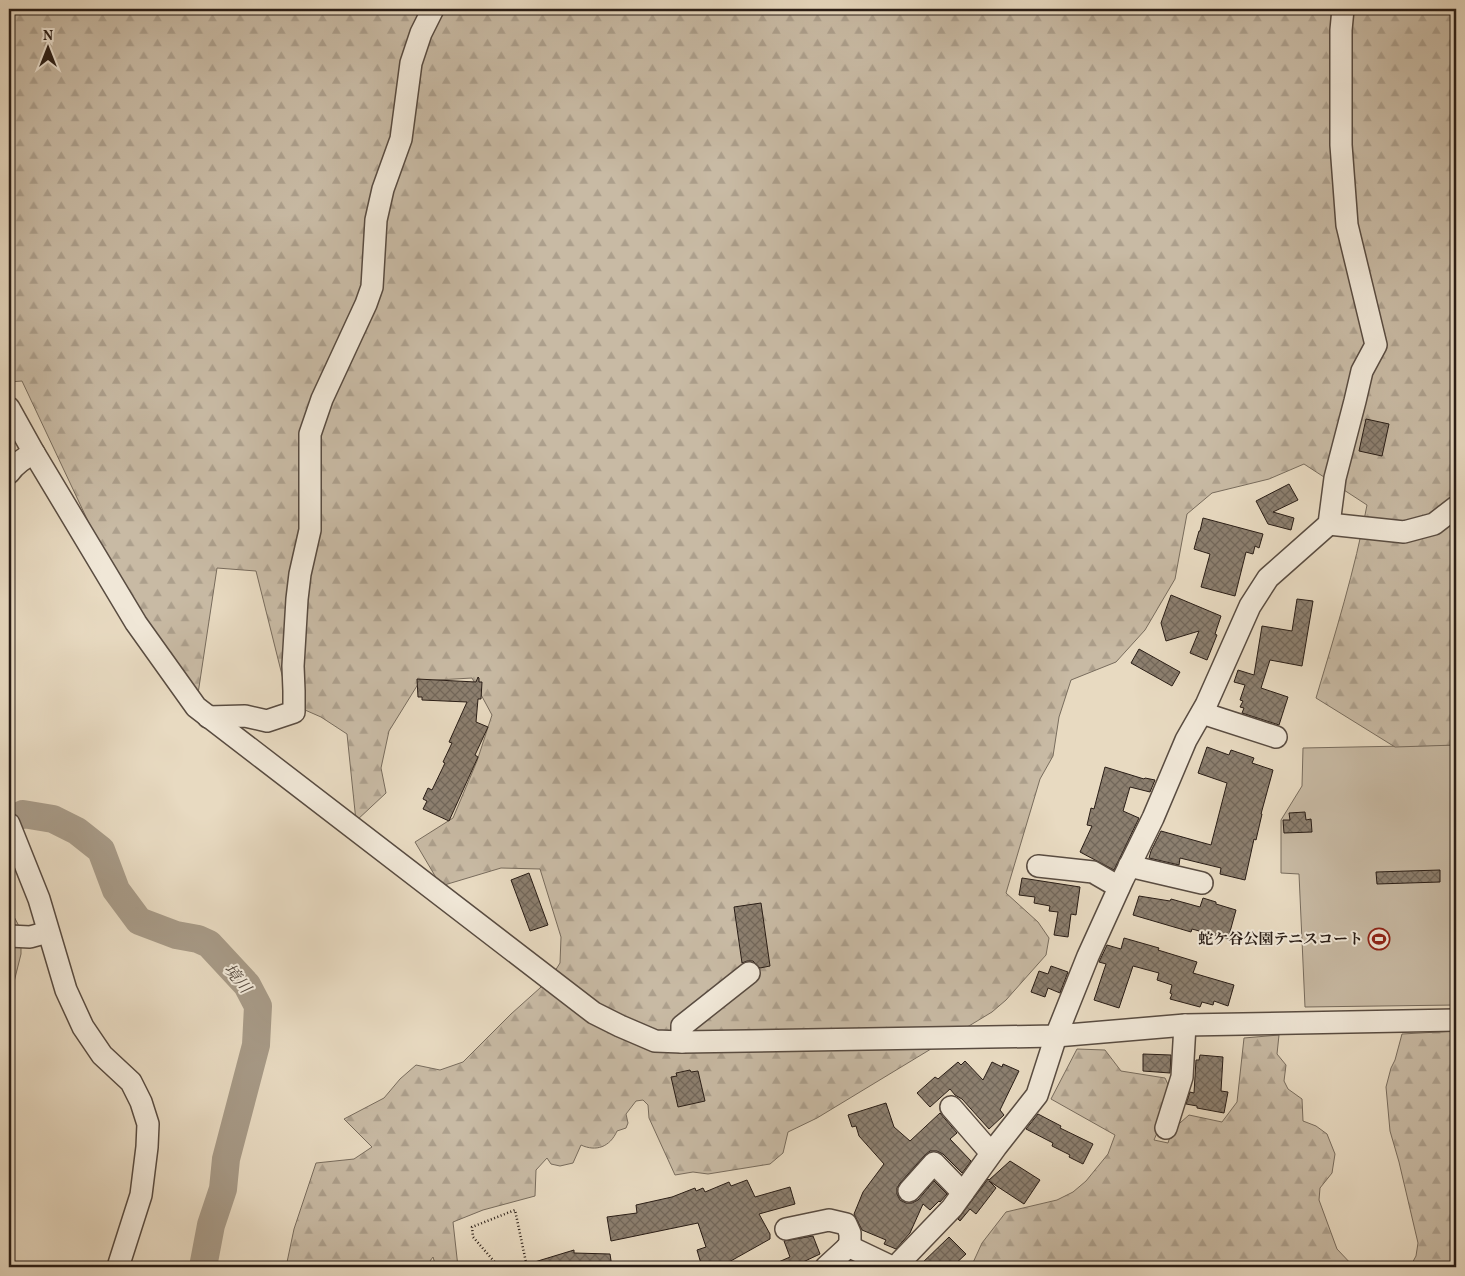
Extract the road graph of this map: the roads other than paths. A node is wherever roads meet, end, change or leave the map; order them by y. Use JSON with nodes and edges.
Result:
{"nodes":[{"id":1,"x":434,"y":9,"type":"edge"},
{"id":2,"x":1343,"y":9,"type":"edge"},
{"id":3,"x":9,"y":408,"type":"edge"},
{"id":4,"x":34,"y":453,"type":"junction"},
{"id":5,"x":9,"y":473,"type":"edge"},
{"id":6,"x":1456,"y":507,"type":"edge"},
{"id":7,"x":1329,"y":524,"type":"junction"},
{"id":8,"x":1202,"y":713,"type":"junction"},
{"id":9,"x":208,"y":716,"type":"junction"},
{"id":10,"x":1276,"y":737,"type":"dead end"},
{"id":11,"x":9,"y":824,"type":"edge"},
{"id":12,"x":1038,"y":866,"type":"dead end"},
{"id":13,"x":1129,"y":866,"type":"junction"},
{"id":14,"x":1202,"y":883,"type":"dead end"},
{"id":15,"x":1119,"y":887,"type":"junction"},
{"id":16,"x":48,"y":932,"type":"junction"},
{"id":17,"x":9,"y":936,"type":"edge"},
{"id":18,"x":749,"y":973,"type":"dead end"},
{"id":19,"x":1456,"y":1020,"type":"edge"},
{"id":20,"x":1185,"y":1025,"type":"junction"},
{"id":21,"x":1056,"y":1036,"type":"junction"},
{"id":22,"x":682,"y":1042,"type":"junction"},
{"id":23,"x":951,"y":1107,"type":"dead end"},
{"id":24,"x":1166,"y":1128,"type":"dead end"},
{"id":25,"x":991,"y":1154,"type":"junction"},
{"id":26,"x":909,"y":1191,"type":"dead end"},
{"id":27,"x":963,"y":1193,"type":"junction"},
{"id":28,"x":786,"y":1228,"type":"dead end"},
{"id":29,"x":848,"y":1246,"type":"junction"},
{"id":30,"x":118,"y":1267,"type":"edge"},
{"id":31,"x":826,"y":1267,"type":"edge"},
{"id":32,"x":892,"y":1267,"type":"edge"},
{"id":33,"x":898,"y":1267,"type":"edge"}],
"edges":[{"from":1,"to":9,"type":"street"},
{"from":2,"to":7,"type":"street"},
{"from":3,"to":4,"type":"street"},
{"from":4,"to":5,"type":"street"},
{"from":4,"to":9,"type":"street"},
{"from":6,"to":7,"type":"street"},
{"from":7,"to":8,"type":"street"},
{"from":8,"to":10,"type":"street"},
{"from":8,"to":13,"type":"street"},
{"from":9,"to":22,"type":"street"},
{"from":11,"to":16,"type":"street"},
{"from":12,"to":15,"type":"street"},
{"from":13,"to":14,"type":"street"},
{"from":13,"to":15,"type":"street"},
{"from":15,"to":21,"type":"street"},
{"from":16,"to":17,"type":"street"},
{"from":16,"to":30,"type":"street"},
{"from":18,"to":22,"type":"street"},
{"from":19,"to":20,"type":"street"},
{"from":20,"to":21,"type":"street"},
{"from":20,"to":24,"type":"street"},
{"from":21,"to":22,"type":"street"},
{"from":21,"to":25,"type":"street"},
{"from":23,"to":25,"type":"street"},
{"from":25,"to":27,"type":"street"},
{"from":26,"to":27,"type":"street"},
{"from":27,"to":33,"type":"street"},
{"from":28,"to":29,"type":"street"},
{"from":29,"to":31,"type":"street"},
{"from":29,"to":32,"type":"street"}]}
